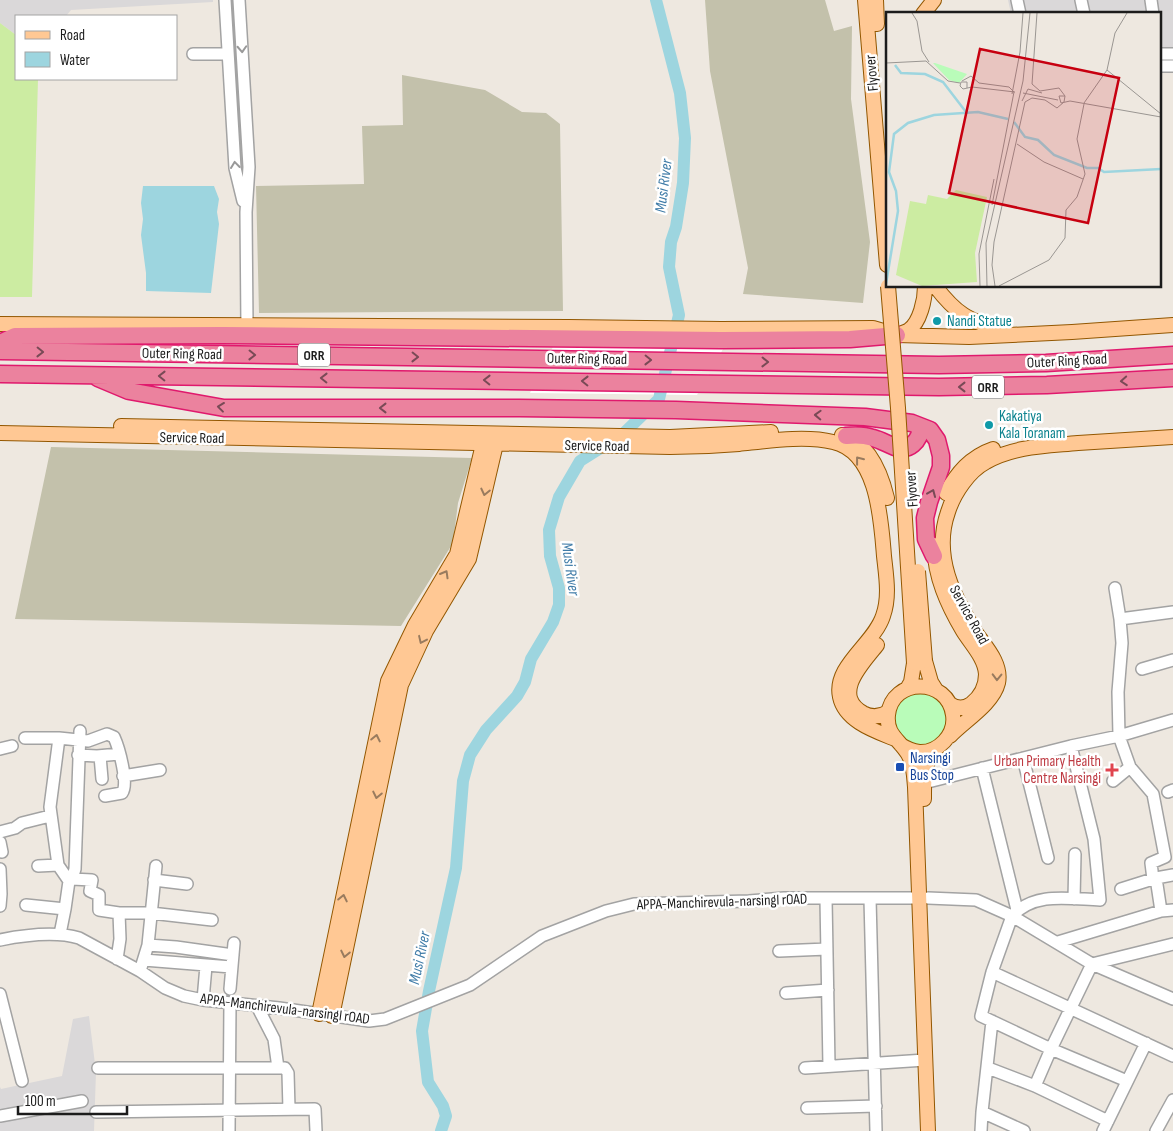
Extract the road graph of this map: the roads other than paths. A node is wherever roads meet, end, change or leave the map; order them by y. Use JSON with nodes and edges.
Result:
{"nodes":[{"id":1,"x":226,"y":0,"type":"edge"},
{"id":2,"x":239,"y":0,"type":"edge"},
{"id":3,"x":934,"y":0,"type":"edge"},
{"id":4,"x":871,"y":2,"type":"edge"},
{"id":5,"x":925,"y":12,"type":"edge"},
{"id":6,"x":193,"y":54,"type":"dead end"},
{"id":7,"x":228,"y":54,"type":"junction"},
{"id":8,"x":1160,"y":66,"type":"edge"},
{"id":9,"x":1173,"y":66,"type":"edge"},
{"id":10,"x":245,"y":93,"type":"junction"},
{"id":11,"x":230,"y":94,"type":"junction"},
{"id":12,"x":886,"y":139,"type":"edge"},
{"id":13,"x":246,"y":212,"type":"junction"},
{"id":14,"x":886,"y":249,"type":"edge"},
{"id":15,"x":888,"y":288,"type":"edge"},
{"id":16,"x":897,"y":288,"type":"edge"},
{"id":17,"x":925,"y":288,"type":"edge"},
{"id":18,"x":937,"y":288,"type":"edge"},
{"id":19,"x":0,"y":324,"type":"edge"},
{"id":20,"x":1173,"y":325,"type":"edge"},
{"id":21,"x":247,"y":326,"type":"junction"},
{"id":22,"x":1007,"y":334,"type":"junction"},
{"id":23,"x":721,"y":335,"type":"junction"},
{"id":24,"x":897,"y":335,"type":"junction"},
{"id":25,"x":0,"y":343,"type":"edge"},
{"id":26,"x":0,"y":351,"type":"edge"},
{"id":27,"x":1173,"y":355,"type":"edge"},
{"id":28,"x":0,"y":374,"type":"edge"},
{"id":29,"x":89,"y":375,"type":"junction"},
{"id":30,"x":1173,"y":378,"type":"edge"},
{"id":31,"x":0,"y":424,"type":"edge"},
{"id":32,"x":921,"y":427,"type":"junction"},
{"id":33,"x":1173,"y":430,"type":"edge"},
{"id":34,"x":0,"y":433,"type":"edge"},
{"id":35,"x":846,"y":436,"type":"junction"},
{"id":36,"x":1173,"y":438,"type":"edge"},
{"id":37,"x":531,"y":440,"type":"junction"},
{"id":38,"x":670,"y":442,"type":"junction"},
{"id":39,"x":489,"y":444,"type":"junction"},
{"id":40,"x":934,"y":556,"type":"junction"},
{"id":41,"x":1115,"y":588,"type":"dead end"},
{"id":42,"x":1173,"y":612,"type":"edge"},
{"id":43,"x":1120,"y":619,"type":"junction"},
{"id":44,"x":1173,"y":660,"type":"edge"},
{"id":45,"x":920,"y":662,"type":"junction"},
{"id":46,"x":1142,"y":668,"type":"dead end"},
{"id":47,"x":907,"y":689,"type":"junction"},
{"id":48,"x":936,"y":690,"type":"junction"},
{"id":49,"x":950,"y":704,"type":"junction"},
{"id":50,"x":888,"y":712,"type":"junction"},
{"id":51,"x":1172,"y":724,"type":"edge"},
{"id":52,"x":79,"y":736,"type":"junction"},
{"id":53,"x":1119,"y":736,"type":"junction"},
{"id":54,"x":25,"y":738,"type":"dead end"},
{"id":55,"x":59,"y":738,"type":"junction"},
{"id":56,"x":898,"y":742,"type":"junction"},
{"id":57,"x":942,"y":744,"type":"junction"},
{"id":58,"x":12,"y":746,"type":"dead end"},
{"id":59,"x":1071,"y":746,"type":"junction"},
{"id":60,"x":0,"y":748,"type":"edge"},
{"id":61,"x":120,"y":754,"type":"junction"},
{"id":62,"x":78,"y":755,"type":"junction"},
{"id":63,"x":100,"y":756,"type":"junction"},
{"id":64,"x":1023,"y":758,"type":"junction"},
{"id":65,"x":1130,"y":767,"type":"junction"},
{"id":66,"x":982,"y":768,"type":"junction"},
{"id":67,"x":160,"y":770,"type":"dead end"},
{"id":68,"x":123,"y":776,"type":"junction"},
{"id":69,"x":102,"y":779,"type":"dead end"},
{"id":70,"x":1113,"y":781,"type":"dead end"},
{"id":71,"x":924,"y":783,"type":"junction"},
{"id":72,"x":104,"y":796,"type":"dead end"},
{"id":73,"x":50,"y":816,"type":"junction"},
{"id":74,"x":0,"y":832,"type":"edge"},
{"id":75,"x":1075,"y":854,"type":"dead end"},
{"id":76,"x":1048,"y":858,"type":"dead end"},
{"id":77,"x":58,"y":865,"type":"junction"},
{"id":78,"x":38,"y":866,"type":"dead end"},
{"id":79,"x":156,"y":866,"type":"dead end"},
{"id":80,"x":0,"y":869,"type":"edge"},
{"id":81,"x":1173,"y":875,"type":"edge"},
{"id":82,"x":1155,"y":878,"type":"junction"},
{"id":83,"x":70,"y":880,"type":"junction"},
{"id":84,"x":154,"y":880,"type":"junction"},
{"id":85,"x":187,"y":884,"type":"dead end"},
{"id":86,"x":1121,"y":889,"type":"dead end"},
{"id":87,"x":923,"y":898,"type":"junction"},
{"id":88,"x":870,"y":899,"type":"junction"},
{"id":89,"x":1074,"y":899,"type":"junction"},
{"id":90,"x":826,"y":900,"type":"junction"},
{"id":91,"x":26,"y":905,"type":"dead end"},
{"id":92,"x":0,"y":906,"type":"edge"},
{"id":93,"x":65,"y":909,"type":"junction"},
{"id":94,"x":1173,"y":910,"type":"edge"},
{"id":95,"x":1161,"y":911,"type":"junction"},
{"id":96,"x":119,"y":913,"type":"junction"},
{"id":97,"x":1015,"y":913,"type":"junction"},
{"id":98,"x":151,"y":914,"type":"junction"},
{"id":99,"x":212,"y":920,"type":"dead end"},
{"id":100,"x":60,"y":934,"type":"junction"},
{"id":101,"x":0,"y":940,"type":"edge"},
{"id":102,"x":234,"y":942,"type":"dead end"},
{"id":103,"x":1058,"y":942,"type":"junction"},
{"id":104,"x":1173,"y":944,"type":"edge"},
{"id":105,"x":148,"y":945,"type":"junction"},
{"id":106,"x":827,"y":949,"type":"junction"},
{"id":107,"x":779,"y":951,"type":"dead end"},
{"id":108,"x":233,"y":955,"type":"junction"},
{"id":109,"x":117,"y":959,"type":"junction"},
{"id":110,"x":1092,"y":964,"type":"junction"},
{"id":111,"x":142,"y":965,"type":"junction"},
{"id":112,"x":206,"y":966,"type":"junction"},
{"id":113,"x":231,"y":967,"type":"junction"},
{"id":114,"x":992,"y":972,"type":"junction"},
{"id":115,"x":230,"y":989,"type":"dead end"},
{"id":116,"x":828,"y":990,"type":"junction"},
{"id":117,"x":786,"y":993,"type":"dead end"},
{"id":118,"x":0,"y":994,"type":"edge"},
{"id":119,"x":1173,"y":999,"type":"edge"},
{"id":120,"x":203,"y":1000,"type":"junction"},
{"id":121,"x":230,"y":1004,"type":"junction"},
{"id":122,"x":257,"y":1006,"type":"junction"},
{"id":123,"x":1070,"y":1008,"type":"junction"},
{"id":124,"x":326,"y":1015,"type":"junction"},
{"id":125,"x":992,"y":1022,"type":"junction"},
{"id":126,"x":1146,"y":1043,"type":"junction"},
{"id":127,"x":1051,"y":1049,"type":"junction"},
{"id":128,"x":1173,"y":1056,"type":"edge"},
{"id":129,"x":925,"y":1060,"type":"junction"},
{"id":130,"x":874,"y":1063,"type":"junction"},
{"id":131,"x":829,"y":1066,"type":"junction"},
{"id":132,"x":98,"y":1068,"type":"dead end"},
{"id":133,"x":230,"y":1068,"type":"junction"},
{"id":134,"x":278,"y":1068,"type":"junction"},
{"id":135,"x":805,"y":1068,"type":"dead end"},
{"id":136,"x":988,"y":1068,"type":"junction"},
{"id":137,"x":22,"y":1081,"type":"dead end"},
{"id":138,"x":1128,"y":1081,"type":"junction"},
{"id":139,"x":1035,"y":1086,"type":"junction"},
{"id":140,"x":1173,"y":1100,"type":"edge"},
{"id":141,"x":82,"y":1101,"type":"dead end"},
{"id":142,"x":876,"y":1106,"type":"junction"},
{"id":143,"x":807,"y":1108,"type":"dead end"},
{"id":144,"x":289,"y":1109,"type":"junction"},
{"id":145,"x":230,"y":1110,"type":"junction"},
{"id":146,"x":96,"y":1112,"type":"dead end"},
{"id":147,"x":982,"y":1112,"type":"junction"},
{"id":148,"x":1173,"y":1114,"type":"edge"},
{"id":149,"x":0,"y":1116,"type":"edge"},
{"id":150,"x":1106,"y":1126,"type":"edge"},
{"id":151,"x":1017,"y":1130,"type":"edge"},
{"id":152,"x":229,"y":1131,"type":"edge"},
{"id":153,"x":316,"y":1131,"type":"edge"},
{"id":154,"x":876,"y":1131,"type":"edge"},
{"id":155,"x":928,"y":1131,"type":"edge"},
{"id":156,"x":938,"y":1131,"type":"edge"},
{"id":157,"x":981,"y":1131,"type":"edge"},
{"id":158,"x":1156,"y":1131,"type":"edge"},
{"id":159,"x":1164,"y":1131,"type":"edge"}],
"edges":[{"from":1,"to":7,"type":"street"},
{"from":2,"to":10,"type":"street","one_way":true},
{"from":3,"to":5,"type":"main road"},
{"from":4,"to":12,"type":"main road","name":"Flyover"},
{"from":4,"to":14,"type":"main road","name":"Flyover"},
{"from":6,"to":7,"type":"street"},
{"from":7,"to":11,"type":"street"},
{"from":8,"to":9,"type":"street"},
{"from":10,"to":11,"type":"street"},
{"from":10,"to":13,"type":"street"},
{"from":13,"to":11,"type":"street","one_way":true},
{"from":13,"to":21,"type":"street"},
{"from":15,"to":45,"type":"main road","name":"Flyover","bridge":true},
{"from":16,"to":45,"type":"main road","name":"Flyover","bridge":true},
{"from":17,"to":24,"type":"main road"},
{"from":18,"to":22,"type":"main road"},
{"from":19,"to":21,"type":"main road"},
{"from":20,"to":22,"type":"main road"},
{"from":21,"to":23,"type":"main road"},
{"from":22,"to":24,"type":"main road"},
{"from":23,"to":24,"type":"highway"},
{"from":23,"to":25,"type":"highway"},
{"from":26,"to":27,"type":"highway","name":"Outer Ring Road","number":"ORR","one_way":true},
{"from":28,"to":29,"type":"highway","name":"Outer Ring Road","number":"ORR"},
{"from":30,"to":29,"type":"highway","name":"Outer Ring Road","number":"ORR","one_way":true},
{"from":32,"to":29,"type":"highway","one_way":true},
{"from":31,"to":37,"type":"main road","name":"Service Road"},
{"from":32,"to":35,"type":"highway"},
{"from":40,"to":32,"type":"highway","one_way":true},
{"from":33,"to":40,"type":"main road","name":"Service Road"},
{"from":34,"to":39,"type":"main road","name":"Service Road"},
{"from":35,"to":38,"type":"main road","name":"Service Road"},
{"from":35,"to":50,"type":"main road","name":"Service Road"},
{"from":36,"to":57,"type":"main road","name":"Service Road","one_way":true},
{"from":37,"to":38,"type":"main road","name":"Service Road"},
{"from":37,"to":39,"type":"main road","name":"Service Road"},
{"from":56,"to":38,"type":"main road","name":"Service Road","one_way":true},
{"from":39,"to":124,"type":"main road"},
{"from":40,"to":49,"type":"main road","name":"Service Road"},
{"from":41,"to":43,"type":"street"},
{"from":42,"to":43,"type":"street"},
{"from":43,"to":53,"type":"street"},
{"from":44,"to":46,"type":"street"},
{"from":45,"to":47,"type":"main road","name":"Flyover"},
{"from":45,"to":48,"type":"main road","name":"Flyover"},
{"from":47,"to":48,"type":"main road"},
{"from":47,"to":50,"type":"main road"},
{"from":48,"to":49,"type":"main road"},
{"from":49,"to":57,"type":"main road"},
{"from":50,"to":56,"type":"main road"},
{"from":51,"to":53,"type":"street"},
{"from":52,"to":55,"type":"street"},
{"from":52,"to":61,"type":"street"},
{"from":52,"to":62,"type":"street"},
{"from":53,"to":59,"type":"street"},
{"from":53,"to":65,"type":"street"},
{"from":54,"to":55,"type":"street"},
{"from":55,"to":73,"type":"street"},
{"from":56,"to":57,"type":"main road"},
{"from":56,"to":87,"type":"main road"},
{"from":57,"to":71,"type":"main road"},
{"from":58,"to":60,"type":"street"},
{"from":59,"to":64,"type":"street"},
{"from":59,"to":89,"type":"street"},
{"from":61,"to":63,"type":"street"},
{"from":61,"to":68,"type":"street"},
{"from":62,"to":63,"type":"street"},
{"from":62,"to":83,"type":"street"},
{"from":63,"to":69,"type":"street"},
{"from":64,"to":66,"type":"street"},
{"from":64,"to":76,"type":"street"},
{"from":65,"to":70,"type":"street"},
{"from":65,"to":82,"type":"street"},
{"from":66,"to":71,"type":"street"},
{"from":66,"to":97,"type":"street"},
{"from":67,"to":68,"type":"street"},
{"from":68,"to":72,"type":"street"},
{"from":71,"to":87,"type":"main road"},
{"from":73,"to":74,"type":"street"},
{"from":73,"to":77,"type":"street"},
{"from":75,"to":89,"type":"street"},
{"from":77,"to":78,"type":"street"},
{"from":77,"to":83,"type":"street"},
{"from":79,"to":84,"type":"street"},
{"from":80,"to":92,"type":"street"},
{"from":81,"to":82,"type":"street"},
{"from":82,"to":86,"type":"street"},
{"from":82,"to":95,"type":"street"},
{"from":83,"to":93,"type":"street"},
{"from":83,"to":96,"type":"street"},
{"from":84,"to":85,"type":"street"},
{"from":84,"to":98,"type":"street"},
{"from":87,"to":88,"type":"street","name":"APPA-Manchirevula-narsingI rOAD"},
{"from":87,"to":97,"type":"street","name":"APPA-Manchirevula-narsingI rOAD"},
{"from":87,"to":129,"type":"main road"},
{"from":87,"to":156,"type":"main road"},
{"from":88,"to":90,"type":"street","name":"APPA-Manchirevula-narsingI rOAD"},
{"from":88,"to":130,"type":"street"},
{"from":89,"to":97,"type":"street"},
{"from":90,"to":106,"type":"street"},
{"from":90,"to":124,"type":"street","name":"APPA-Manchirevula-narsingI rOAD"},
{"from":91,"to":93,"type":"street"},
{"from":93,"to":100,"type":"street"},
{"from":94,"to":95,"type":"street"},
{"from":95,"to":103,"type":"street"},
{"from":96,"to":98,"type":"street"},
{"from":96,"to":109,"type":"street"},
{"from":97,"to":103,"type":"street","name":"APPA-Manchirevula-narsingI rOAD"},
{"from":97,"to":114,"type":"street"},
{"from":98,"to":99,"type":"street"},
{"from":98,"to":105,"type":"street"},
{"from":100,"to":101,"type":"street","name":"APPA-Manchirevula-narsingI rOAD"},
{"from":100,"to":109,"type":"street","name":"APPA-Manchirevula-narsingI rOAD"},
{"from":102,"to":108,"type":"street"},
{"from":103,"to":110,"type":"street","name":"APPA-Manchirevula-narsingI rOAD"},
{"from":104,"to":110,"type":"street"},
{"from":105,"to":108,"type":"street"},
{"from":105,"to":111,"type":"street"},
{"from":106,"to":107,"type":"street"},
{"from":106,"to":116,"type":"street"},
{"from":108,"to":113,"type":"street"},
{"from":109,"to":111,"type":"street","name":"APPA-Manchirevula-narsingI rOAD"},
{"from":110,"to":119,"type":"street","name":"APPA-Manchirevula-narsingI rOAD"},
{"from":110,"to":123,"type":"street"},
{"from":111,"to":112,"type":"street"},
{"from":111,"to":120,"type":"street","name":"APPA-Manchirevula-narsingI rOAD"},
{"from":112,"to":113,"type":"street"},
{"from":112,"to":120,"type":"street"},
{"from":113,"to":115,"type":"street"},
{"from":114,"to":123,"type":"street"},
{"from":114,"to":125,"type":"street"},
{"from":116,"to":117,"type":"street"},
{"from":116,"to":131,"type":"street"},
{"from":118,"to":137,"type":"street"},
{"from":120,"to":121,"type":"street","name":"APPA-Manchirevula-narsingI rOAD"},
{"from":121,"to":122,"type":"street","name":"APPA-Manchirevula-narsingI rOAD"},
{"from":121,"to":133,"type":"street"},
{"from":122,"to":124,"type":"street","name":"APPA-Manchirevula-narsingI rOAD"},
{"from":122,"to":134,"type":"street"},
{"from":123,"to":126,"type":"street"},
{"from":123,"to":127,"type":"street"},
{"from":125,"to":127,"type":"street"},
{"from":125,"to":136,"type":"street"},
{"from":126,"to":128,"type":"street"},
{"from":126,"to":138,"type":"street"},
{"from":127,"to":138,"type":"street"},
{"from":127,"to":139,"type":"street"},
{"from":129,"to":130,"type":"street"},
{"from":129,"to":155,"type":"main road"},
{"from":130,"to":131,"type":"street"},
{"from":130,"to":142,"type":"street"},
{"from":131,"to":135,"type":"street"},
{"from":132,"to":133,"type":"street"},
{"from":133,"to":134,"type":"street"},
{"from":133,"to":145,"type":"street"},
{"from":134,"to":144,"type":"street"},
{"from":136,"to":139,"type":"street"},
{"from":136,"to":147,"type":"street"},
{"from":138,"to":150,"type":"street"},
{"from":139,"to":150,"type":"street"},
{"from":140,"to":158,"type":"street"},
{"from":141,"to":149,"type":"street"},
{"from":142,"to":143,"type":"street"},
{"from":142,"to":154,"type":"street"},
{"from":144,"to":145,"type":"street"},
{"from":144,"to":153,"type":"street"},
{"from":145,"to":146,"type":"street"},
{"from":145,"to":152,"type":"street"},
{"from":147,"to":151,"type":"street"},
{"from":147,"to":157,"type":"street"},
{"from":148,"to":159,"type":"street"}]}
